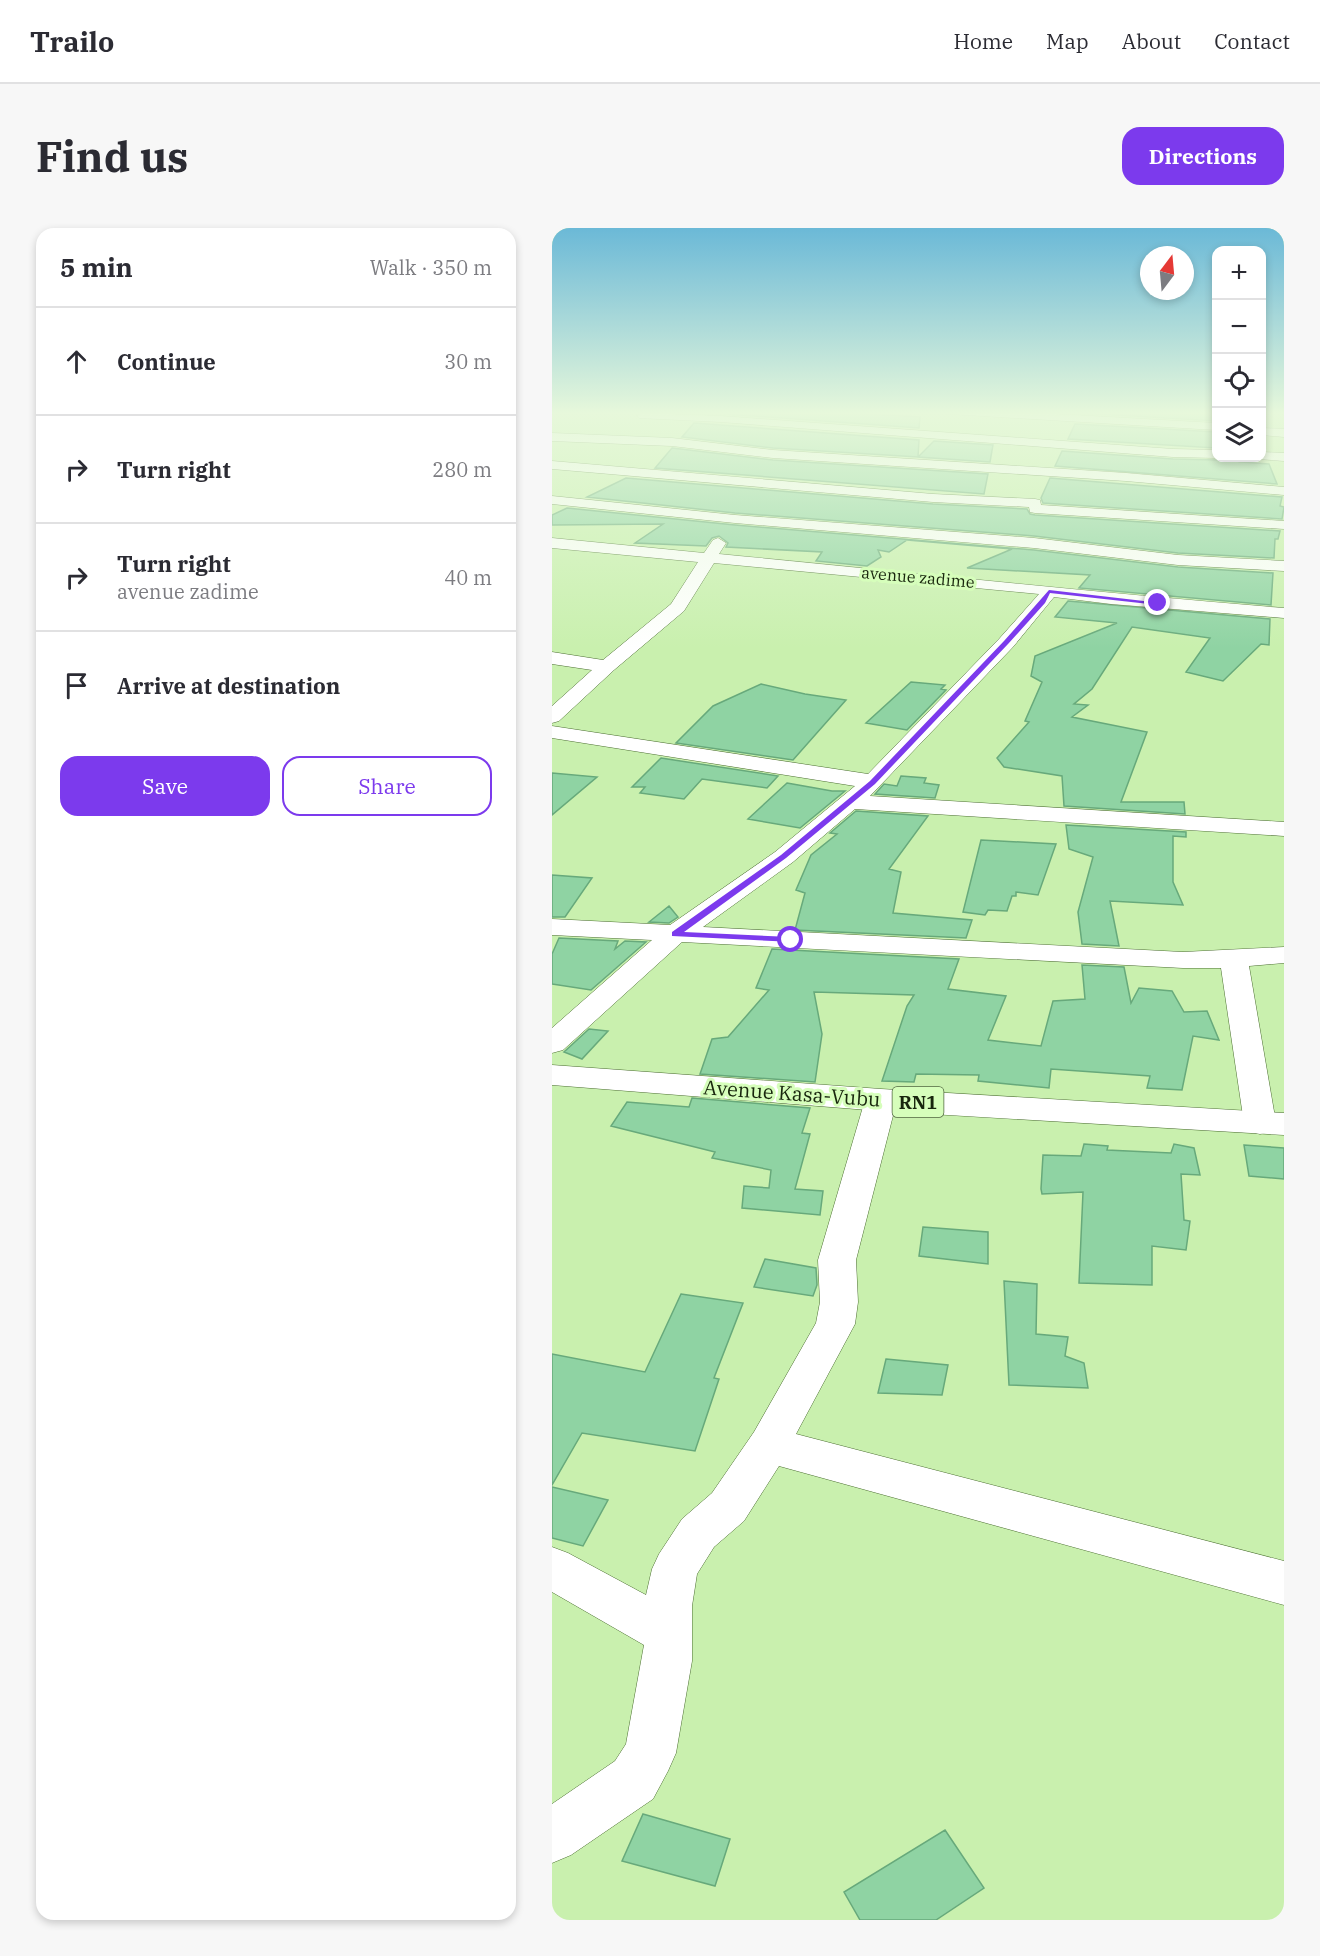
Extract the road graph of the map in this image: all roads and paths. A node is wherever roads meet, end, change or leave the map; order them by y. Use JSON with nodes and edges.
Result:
{"nodes":[{"id":1,"x":756,"y":490,"type":"edge"},
{"id":2,"x":847,"y":490,"type":"edge"},
{"id":3,"x":942,"y":490,"type":"edge"},
{"id":4,"x":1035,"y":490,"type":"edge"},
{"id":5,"x":1091,"y":490,"type":"edge"},
{"id":6,"x":552,"y":500,"type":"edge"},
{"id":7,"x":741,"y":510,"type":"junction"},
{"id":8,"x":1034,"y":511,"type":"junction"},
{"id":9,"x":1284,"y":525,"type":"edge"},
{"id":10,"x":552,"y":543,"type":"edge"},
{"id":11,"x":708,"y":558,"type":"junction"},
{"id":12,"x":1284,"y":566,"type":"edge"},
{"id":13,"x":1049,"y":591,"type":"junction"},
{"id":14,"x":1284,"y":613,"type":"edge"},
{"id":15,"x":552,"y":658,"type":"edge"},
{"id":16,"x":607,"y":666,"type":"junction"},
{"id":17,"x":552,"y":717,"type":"edge"},
{"id":18,"x":552,"y":732,"type":"edge"},
{"id":19,"x":873,"y":782,"type":"junction"},
{"id":20,"x":850,"y":802,"type":"junction"},
{"id":21,"x":1284,"y":829,"type":"edge"},
{"id":22,"x":552,"y":927,"type":"edge"},
{"id":23,"x":675,"y":934,"type":"junction"},
{"id":24,"x":1284,"y":955,"type":"edge"},
{"id":25,"x":1234,"y":959,"type":"junction"},
{"id":26,"x":552,"y":1044,"type":"edge"},
{"id":27,"x":552,"y":1075,"type":"edge"},
{"id":28,"x":881,"y":1100,"type":"junction"},
{"id":29,"x":1272,"y":1124,"type":"edge"},
{"id":30,"x":769,"y":1445,"type":"junction"},
{"id":31,"x":552,"y":1568,"type":"edge"},
{"id":32,"x":1284,"y":1583,"type":"edge"},
{"id":33,"x":669,"y":1633,"type":"junction"},
{"id":34,"x":552,"y":1836,"type":"edge"}],
"edges":[{"from":1,"to":7,"type":"street"},
{"from":2,"to":8,"type":"street"},
{"from":3,"to":8,"type":"street"},
{"from":4,"to":8,"type":"street"},
{"from":5,"to":8,"type":"street"},
{"from":6,"to":7,"type":"street"},
{"from":7,"to":8,"type":"street"},
{"from":7,"to":11,"type":"street"},
{"from":8,"to":9,"type":"street"},
{"from":8,"to":12,"type":"street"},
{"from":10,"to":11,"type":"street","name":"avenue zadime"},
{"from":11,"to":13,"type":"street","name":"avenue zadime"},
{"from":11,"to":16,"type":"street"},
{"from":13,"to":14,"type":"street","name":"avenue zadime"},
{"from":13,"to":19,"type":"street"},
{"from":15,"to":16,"type":"street"},
{"from":16,"to":17,"type":"street"},
{"from":18,"to":19,"type":"street"},
{"from":19,"to":20,"type":"street"},
{"from":20,"to":21,"type":"street"},
{"from":20,"to":23,"type":"street"},
{"from":22,"to":23,"type":"street"},
{"from":23,"to":25,"type":"street"},
{"from":23,"to":26,"type":"street"},
{"from":24,"to":25,"type":"street"},
{"from":25,"to":29,"type":"street"},
{"from":27,"to":28,"type":"highway","name":"Avenue Kasa-Vubu","number":"RN1"},
{"from":28,"to":29,"type":"highway","name":"Avenue Kasa-Vubu","number":"RN1"},
{"from":28,"to":30,"type":"street"},
{"from":30,"to":32,"type":"street"},
{"from":30,"to":33,"type":"street"},
{"from":31,"to":33,"type":"street"},
{"from":33,"to":34,"type":"street"}]}
